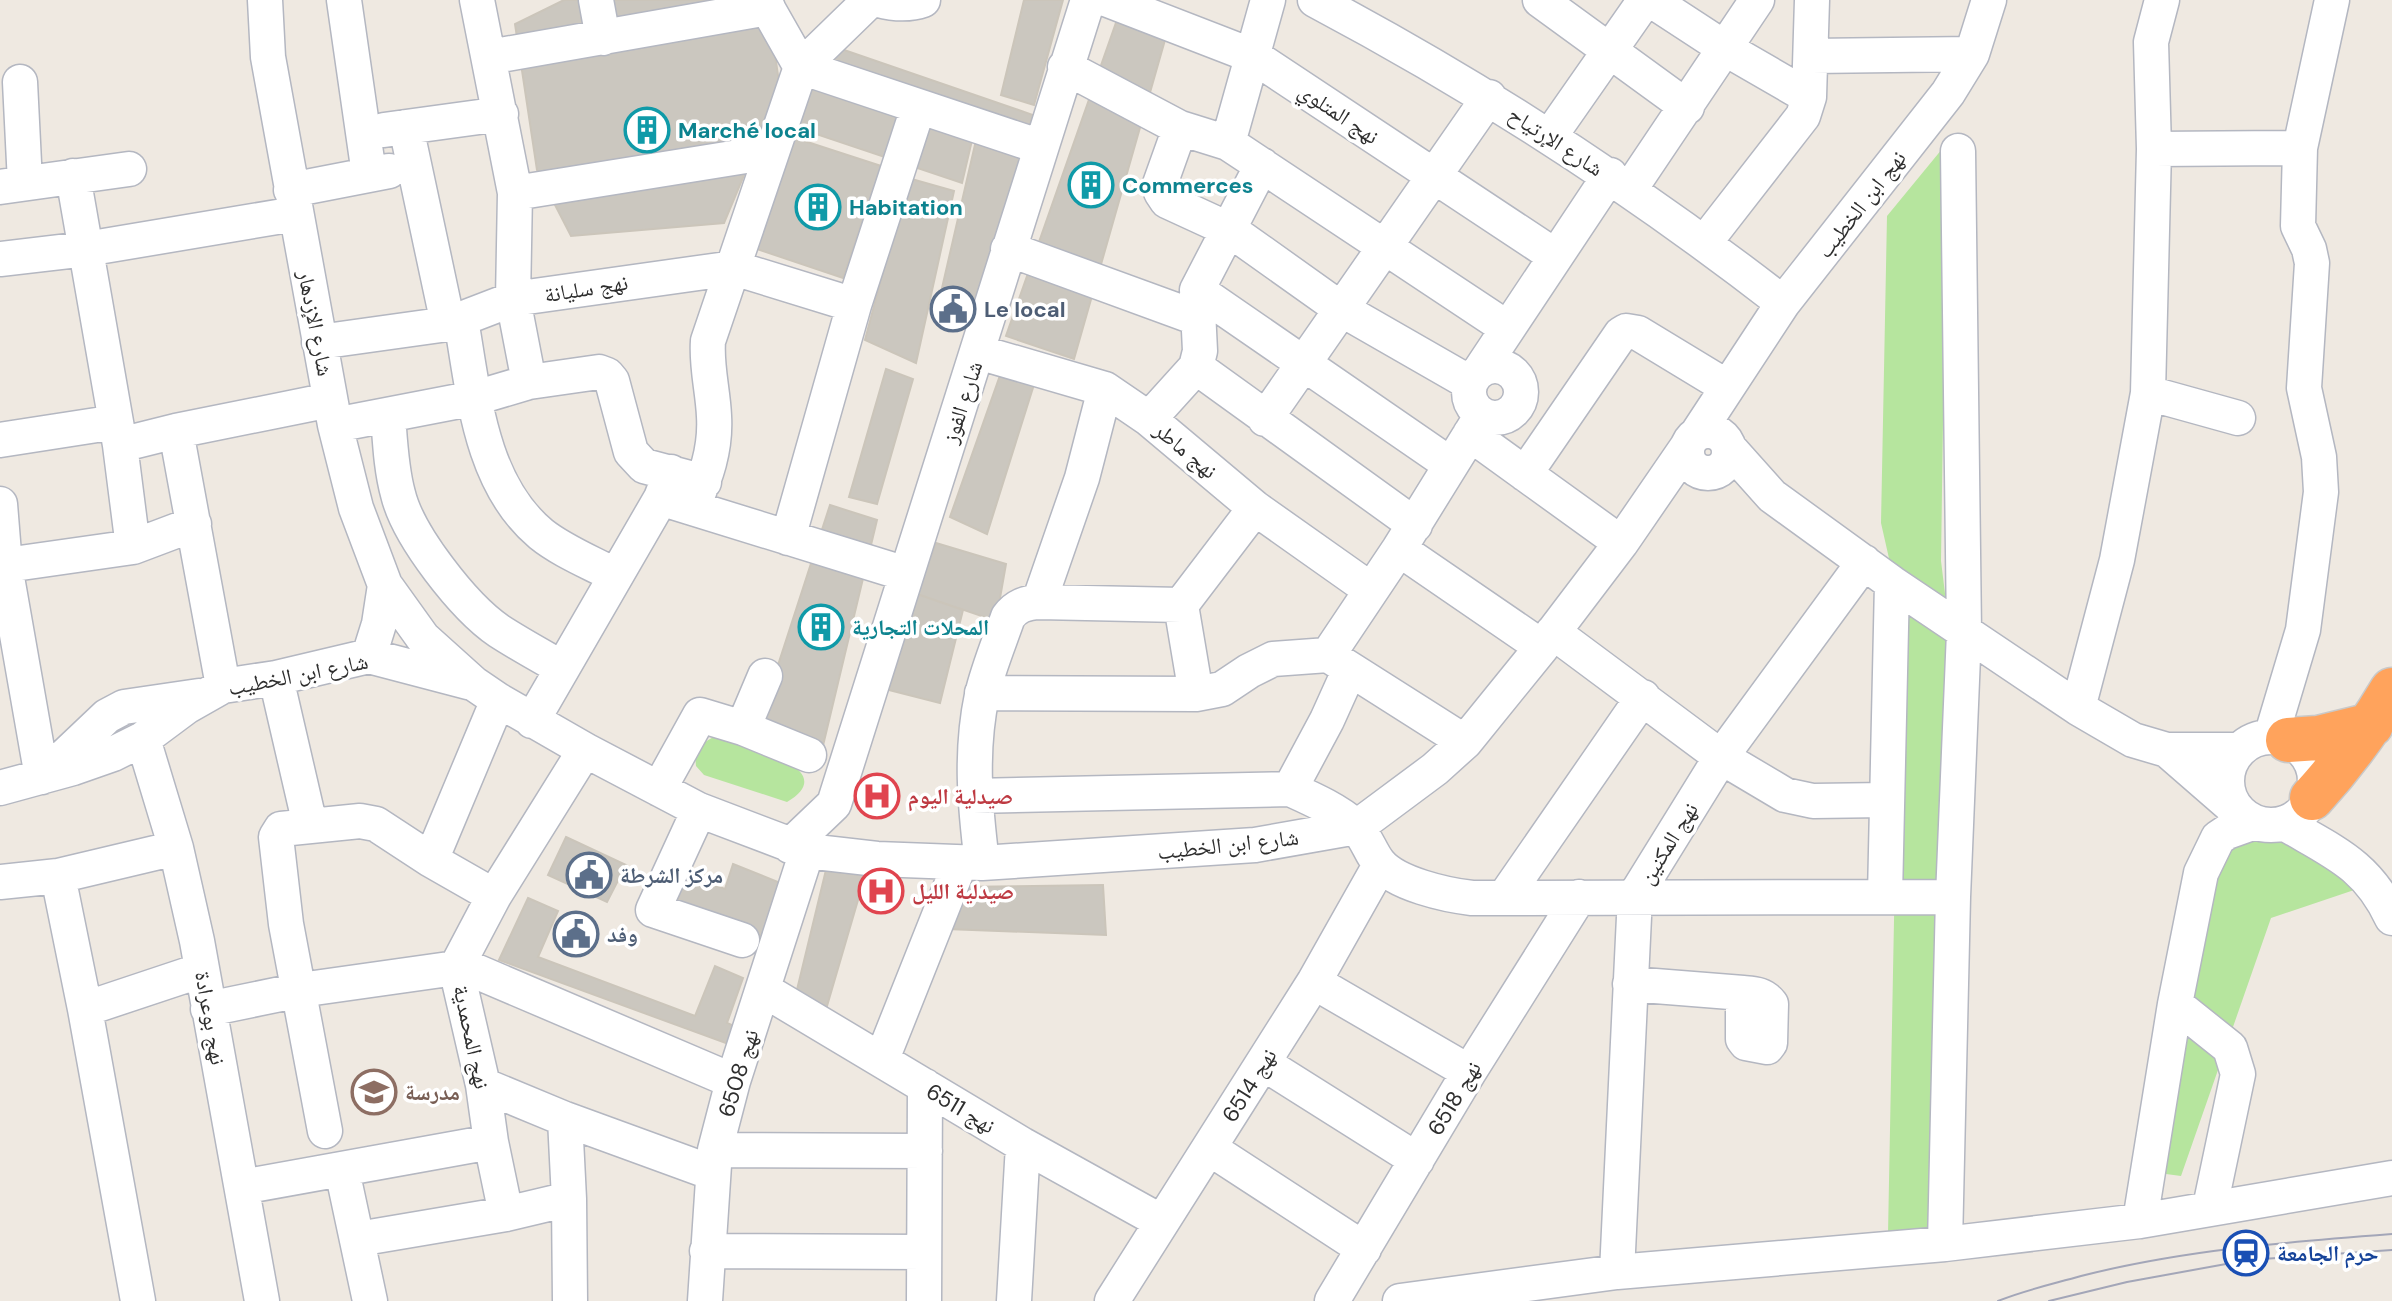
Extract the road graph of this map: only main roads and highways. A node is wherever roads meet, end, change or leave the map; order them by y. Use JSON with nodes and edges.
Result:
{"nodes":[{"id":1,"x":2382,"y":707,"type":"edge"},
{"id":2,"x":2279,"y":739,"type":"road end"},
{"id":3,"x":2273,"y":814,"type":"road end"}],
"edges":[{"from":1,"to":2,"type":"highway"},
{"from":1,"to":3,"type":"highway"}]}
